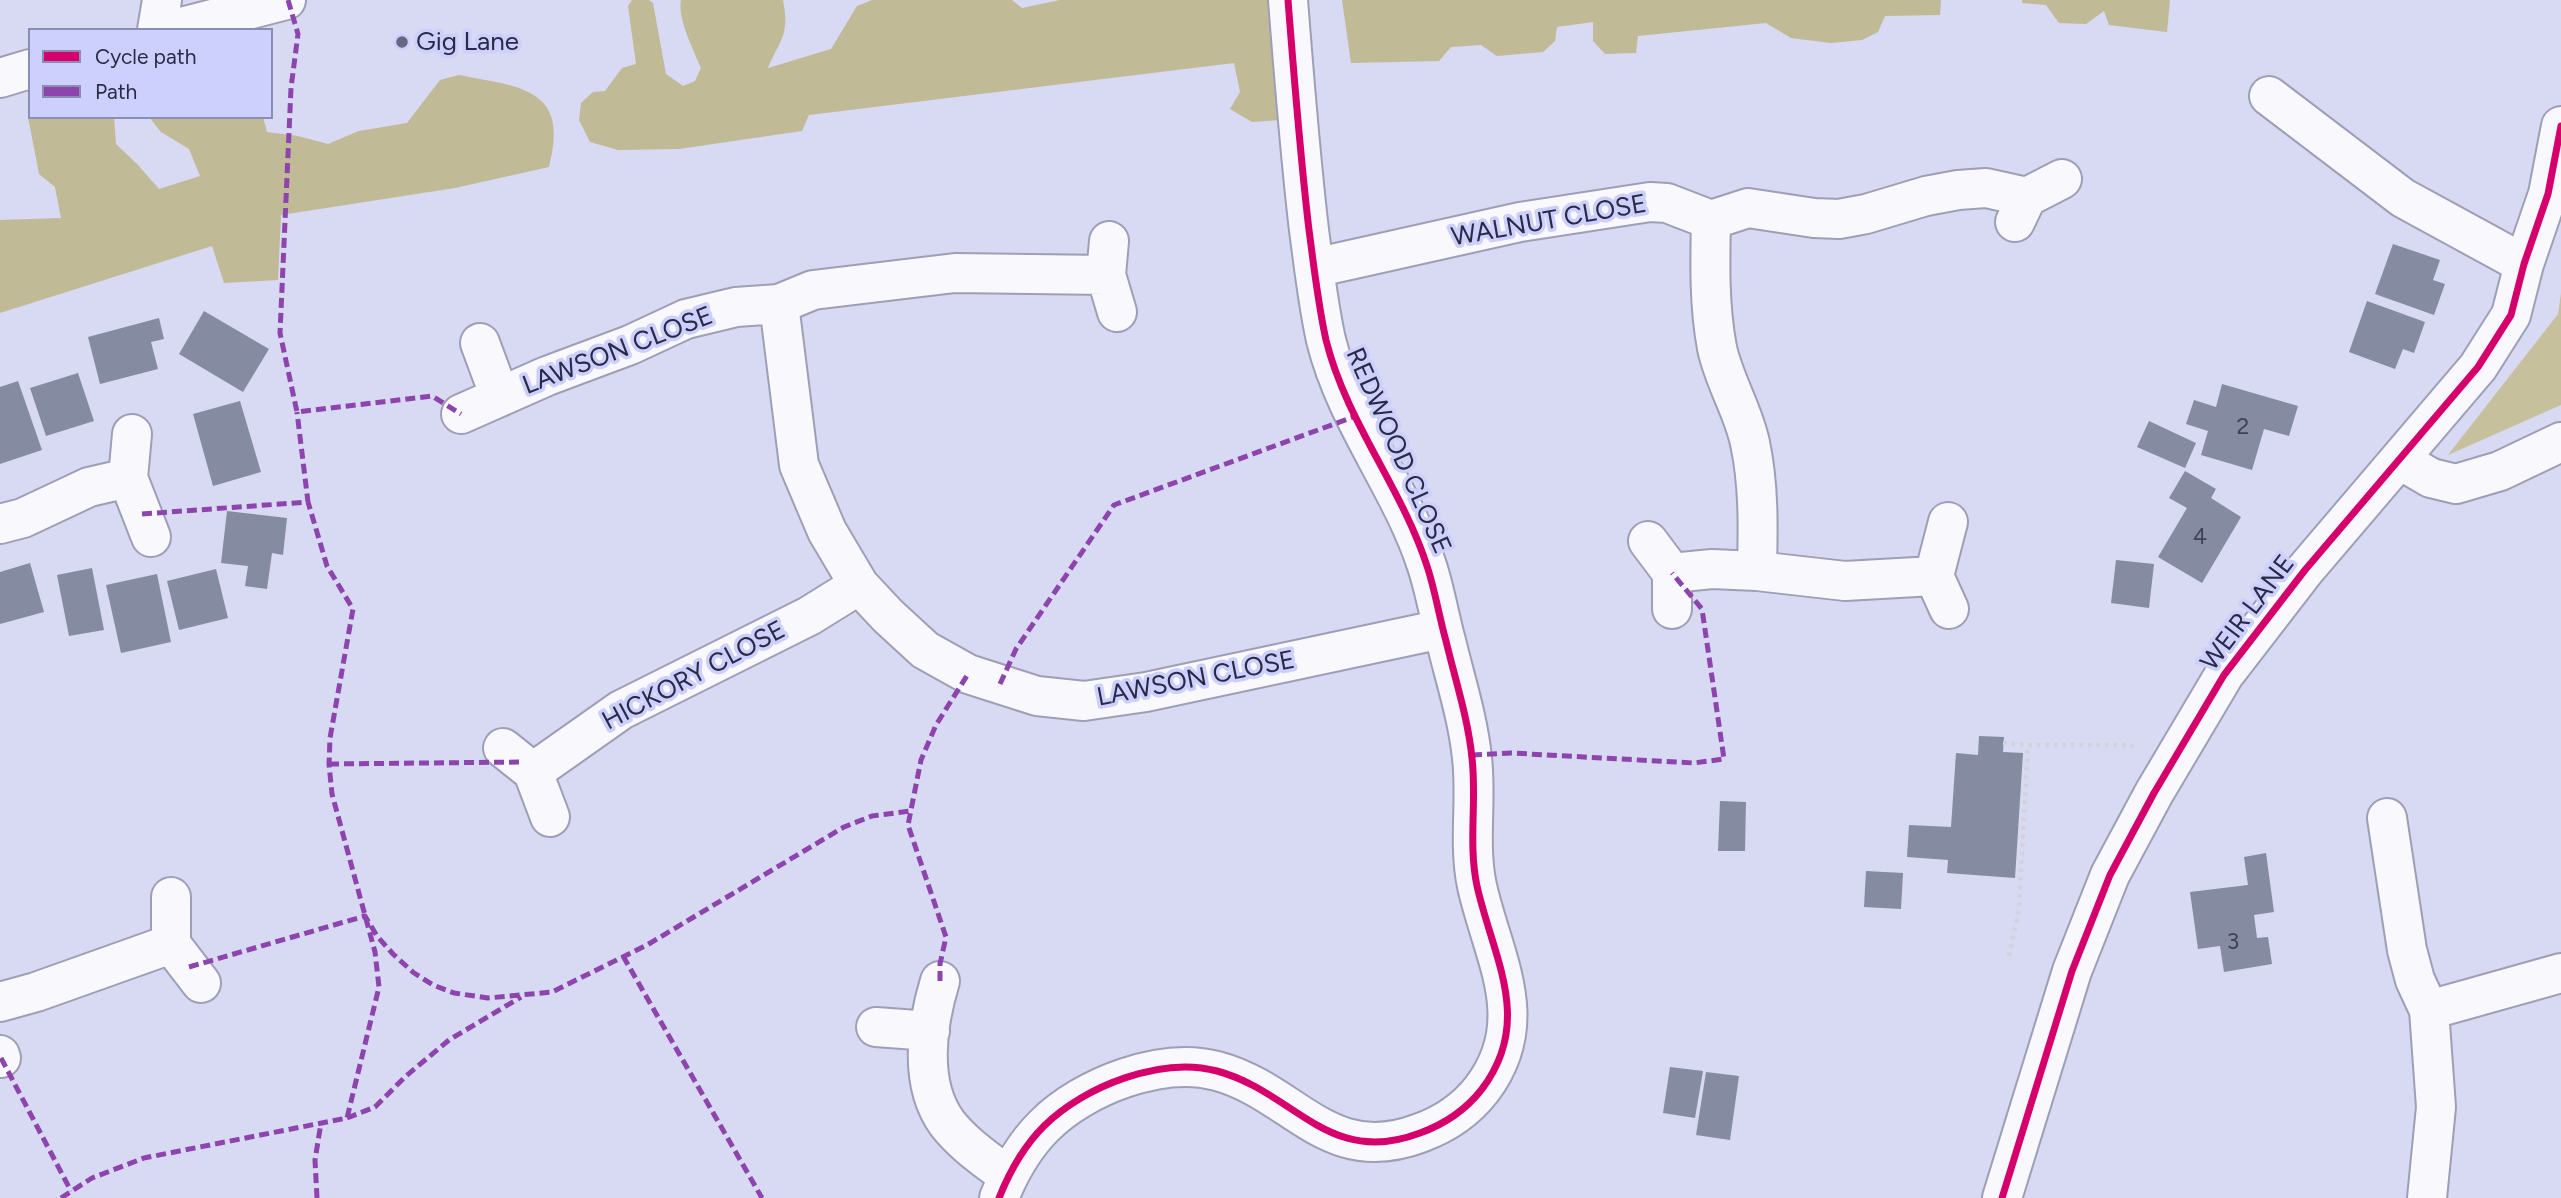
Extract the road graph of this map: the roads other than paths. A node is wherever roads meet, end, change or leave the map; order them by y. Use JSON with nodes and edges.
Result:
{"nodes":[{"id":1,"x":163,"y":0,"type":"edge"},
{"id":2,"x":286,"y":0,"type":"edge"},
{"id":3,"x":1288,"y":0,"type":"edge"},
{"id":4,"x":157,"y":28,"type":"edge"},
{"id":5,"x":178,"y":28,"type":"edge"},
{"id":6,"x":28,"y":70,"type":"edge"},
{"id":7,"x":0,"y":78,"type":"edge"},
{"id":8,"x":2269,"y":96,"type":"dead end"},
{"id":9,"x":2561,"y":126,"type":"edge"},
{"id":10,"x":2062,"y":179,"type":"dead end"},
{"id":11,"x":1711,"y":220,"type":"junction"},
{"id":12,"x":2525,"y":264,"type":"junction"},
{"id":13,"x":1314,"y":268,"type":"junction"},
{"id":14,"x":779,"y":304,"type":"junction"},
{"id":15,"x":1117,"y":312,"type":"dead end"},
{"id":16,"x":480,"y":343,"type":"dead end"},
{"id":17,"x":500,"y":397,"type":"junction"},
{"id":18,"x":461,"y":414,"type":"dead end"},
{"id":19,"x":132,"y":434,"type":"dead end"},
{"id":20,"x":2561,"y":442,"type":"edge"},
{"id":21,"x":2400,"y":460,"type":"junction"},
{"id":22,"x":128,"y":478,"type":"junction"},
{"id":23,"x":1948,"y":522,"type":"dead end"},
{"id":24,"x":0,"y":524,"type":"edge"},
{"id":25,"x":151,"y":537,"type":"dead end"},
{"id":26,"x":1648,"y":541,"type":"dead end"},
{"id":27,"x":1758,"y":571,"type":"junction"},
{"id":28,"x":859,"y":585,"type":"junction"},
{"id":29,"x":1443,"y":629,"type":"junction"},
{"id":30,"x":503,"y":748,"type":"dead end"},
{"id":31,"x":533,"y":772,"type":"junction"},
{"id":32,"x":550,"y":817,"type":"dead end"},
{"id":33,"x":2387,"y":818,"type":"dead end"},
{"id":34,"x":171,"y":897,"type":"dead end"},
{"id":35,"x":172,"y":944,"type":"junction"},
{"id":36,"x":2561,"y":973,"type":"edge"},
{"id":37,"x":940,"y":981,"type":"dead end"},
{"id":38,"x":201,"y":983,"type":"dead end"},
{"id":39,"x":0,"y":1002,"type":"edge"},
{"id":40,"x":2429,"y":1010,"type":"junction"},
{"id":41,"x":876,"y":1027,"type":"dead end"},
{"id":42,"x":930,"y":1031,"type":"junction"},
{"id":43,"x":1004,"y":1187,"type":"edge"},
{"id":44,"x":2002,"y":1198,"type":"edge"},
{"id":45,"x":2427,"y":1198,"type":"edge"}],
"edges":[{"from":1,"to":4,"type":"street"},
{"from":2,"to":5,"type":"street"},
{"from":3,"to":13,"type":"street","name":"REDWOOD CLOSE"},
{"from":6,"to":7,"type":"street"},
{"from":8,"to":12,"type":"street"},
{"from":9,"to":12,"type":"street","name":"WEIR LANE"},
{"from":10,"to":11,"type":"street"},
{"from":11,"to":13,"type":"street","name":"WALNUT CLOSE"},
{"from":11,"to":27,"type":"street"},
{"from":12,"to":21,"type":"street","name":"WEIR LANE"},
{"from":13,"to":29,"type":"street","name":"REDWOOD CLOSE"},
{"from":14,"to":15,"type":"street","name":"LAWSON CLOSE"},
{"from":14,"to":17,"type":"street","name":"LAWSON CLOSE"},
{"from":14,"to":28,"type":"street","name":"LAWSON CLOSE"},
{"from":16,"to":17,"type":"street","name":"LAWSON CLOSE"},
{"from":17,"to":18,"type":"street","name":"LAWSON CLOSE"},
{"from":19,"to":22,"type":"street"},
{"from":20,"to":21,"type":"street"},
{"from":21,"to":44,"type":"street","name":"WEIR LANE"},
{"from":22,"to":24,"type":"street"},
{"from":22,"to":25,"type":"street"},
{"from":23,"to":27,"type":"street"},
{"from":26,"to":27,"type":"street"},
{"from":28,"to":29,"type":"street","name":"LAWSON CLOSE"},
{"from":28,"to":31,"type":"street","name":"HICKORY CLOSE"},
{"from":29,"to":43,"type":"street","name":"REDWOOD CLOSE"},
{"from":30,"to":31,"type":"street"},
{"from":31,"to":32,"type":"street"},
{"from":33,"to":40,"type":"street"},
{"from":34,"to":35,"type":"street"},
{"from":35,"to":38,"type":"street"},
{"from":35,"to":39,"type":"street"},
{"from":36,"to":40,"type":"street"},
{"from":37,"to":42,"type":"street"},
{"from":40,"to":45,"type":"street"},
{"from":41,"to":42,"type":"street"},
{"from":42,"to":43,"type":"street"}]}
